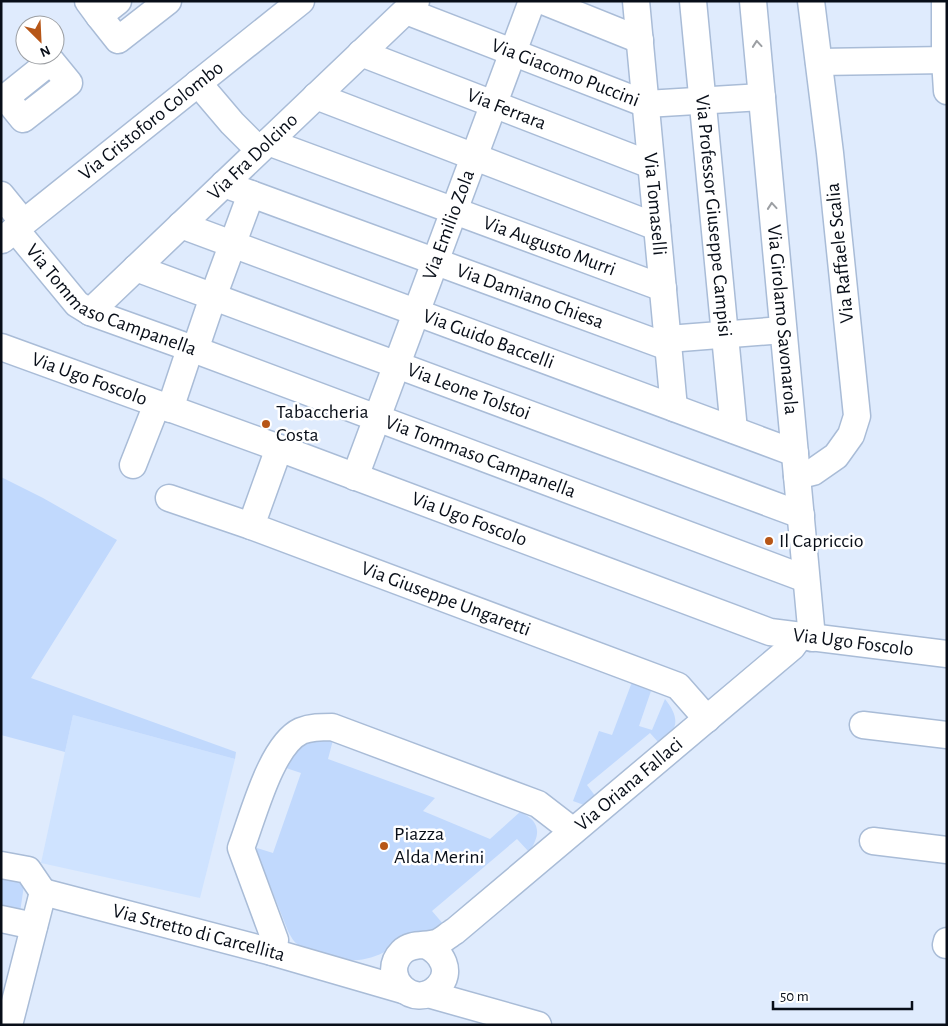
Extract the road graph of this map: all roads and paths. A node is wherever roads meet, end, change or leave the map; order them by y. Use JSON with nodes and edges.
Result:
{"nodes":[{"id":1,"x":168,"y":1,"type":"edge"},
{"id":2,"x":301,"y":1,"type":"edge"},
{"id":3,"x":532,"y":1,"type":"edge"},
{"id":4,"x":543,"y":1,"type":"edge"},
{"id":5,"x":636,"y":1,"type":"edge"},
{"id":6,"x":693,"y":1,"type":"edge"},
{"id":7,"x":753,"y":1,"type":"edge"},
{"id":8,"x":811,"y":1,"type":"edge"},
{"id":9,"x":945,"y":1,"type":"edge"},
{"id":10,"x":102,"y":6,"type":"edge"},
{"id":11,"x":411,"y":6,"type":"edge"},
{"id":12,"x":640,"y":40,"type":"junction"},
{"id":13,"x":513,"y":52,"type":"junction"},
{"id":14,"x":361,"y":53,"type":"junction"},
{"id":15,"x":946,"y":60,"type":"edge"},
{"id":16,"x":819,"y":62,"type":"junction"},
{"id":17,"x":54,"y":65,"type":"edge"},
{"id":18,"x":198,"y":83,"type":"junction"},
{"id":19,"x":947,"y":91,"type":"edge"},
{"id":20,"x":316,"y":96,"type":"junction"},
{"id":21,"x":762,"y":97,"type":"junction"},
{"id":22,"x":3,"y":99,"type":"edge"},
{"id":23,"x":703,"y":100,"type":"junction"},
{"id":24,"x":494,"y":104,"type":"junction"},
{"id":25,"x":646,"y":104,"type":"junction"},
{"id":26,"x":264,"y":146,"type":"junction"},
{"id":27,"x":474,"y":158,"type":"junction"},
{"id":28,"x":651,"y":166,"type":"junction"},
{"id":29,"x":224,"y":184,"type":"junction"},
{"id":30,"x":252,"y":194,"type":"junction"},
{"id":31,"x":1,"y":195,"type":"edge"},
{"id":32,"x":454,"y":211,"type":"junction"},
{"id":33,"x":181,"y":225,"type":"junction"},
{"id":34,"x":657,"y":228,"type":"junction"},
{"id":35,"x":13,"y":231,"type":"edge"},
{"id":36,"x":233,"y":244,"type":"junction"},
{"id":37,"x":436,"y":262,"type":"junction"},
{"id":38,"x":136,"y":268,"type":"junction"},
{"id":39,"x":663,"y":288,"type":"junction"},
{"id":40,"x":212,"y":297,"type":"junction"},
{"id":41,"x":90,"y":312,"type":"junction"},
{"id":42,"x":417,"y":312,"type":"junction"},
{"id":43,"x":783,"y":330,"type":"junction"},
{"id":44,"x":725,"y":334,"type":"junction"},
{"id":45,"x":668,"y":343,"type":"junction"},
{"id":46,"x":1,"y":347,"type":"edge"},
{"id":47,"x":193,"y":349,"type":"junction"},
{"id":48,"x":397,"y":365,"type":"junction"},
{"id":49,"x":163,"y":407,"type":"junction"},
{"id":50,"x":674,"y":408,"type":"junction"},
{"id":51,"x":377,"y":419,"type":"junction"},
{"id":52,"x":734,"y":430,"type":"junction"},
{"id":53,"x":279,"y":448,"type":"junction"},
{"id":54,"x":796,"y":464,"type":"junction"},
{"id":55,"x":133,"y":465,"type":"dead end"},
{"id":56,"x":355,"y":477,"type":"junction"},
{"id":57,"x":169,"y":498,"type":"dead end"},
{"id":58,"x":800,"y":515,"type":"junction"},
{"id":59,"x":251,"y":526,"type":"junction"},
{"id":60,"x":806,"y":579,"type":"junction"},
{"id":61,"x":806,"y":637,"type":"junction"},
{"id":62,"x":947,"y":654,"type":"edge"},
{"id":63,"x":707,"y":719,"type":"junction"},
{"id":64,"x":863,"y":724,"type":"dead end"},
{"id":65,"x":947,"y":735,"type":"edge"},
{"id":66,"x":573,"y":831,"type":"junction"},
{"id":67,"x":873,"y":841,"type":"dead end"},
{"id":68,"x":947,"y":850,"type":"edge"},
{"id":69,"x":1,"y":865,"type":"edge"},
{"id":70,"x":43,"y":892,"type":"junction"},
{"id":71,"x":1,"y":920,"type":"edge"},
{"id":72,"x":34,"y":926,"type":"junction"},
{"id":73,"x":272,"y":952,"type":"junction"},
{"id":74,"x":395,"y":964,"type":"junction"},
{"id":75,"x":11,"y":974,"type":"edge"},
{"id":76,"x":429,"y":974,"type":"junction"},
{"id":77,"x":354,"y":976,"type":"junction"},
{"id":78,"x":9,"y":1025,"type":"edge"},
{"id":79,"x":538,"y":1025,"type":"edge"}],
"edges":[{"from":1,"to":10,"type":"street"},
{"from":2,"to":18,"type":"street","name":"Via Cristoforo Colombo"},
{"from":3,"to":13,"type":"street","name":"Via Emilio Zola"},
{"from":4,"to":12,"type":"street"},
{"from":5,"to":12,"type":"street","name":"Via Tomaselli"},
{"from":6,"to":23,"type":"street","name":"Via Professor Giuseppe Campisi"},
{"from":21,"to":7,"type":"street","name":"Via Girolamo Savonarola","one_way":true},
{"from":8,"to":16,"type":"street","name":"Via Raffaele Scalia"},
{"from":9,"to":15,"type":"street"},
{"from":11,"to":13,"type":"street","name":"Via Giacomo Puccini"},
{"from":11,"to":14,"type":"street","name":"Via Fra Dolcino"},
{"from":12,"to":25,"type":"street","name":"Via Tomaselli"},
{"from":13,"to":24,"type":"street","name":"Via Emilio Zola"},
{"from":13,"to":25,"type":"street","name":"Via Giacomo Puccini"},
{"from":14,"to":20,"type":"street","name":"Via Fra Dolcino"},
{"from":14,"to":24,"type":"street","name":"Via Ferrara"},
{"from":15,"to":16,"type":"street"},
{"from":15,"to":19,"type":"street"},
{"from":16,"to":54,"type":"street","name":"Via Raffaele Scalia"},
{"from":17,"to":22,"type":"street"},
{"from":18,"to":26,"type":"street"},
{"from":18,"to":35,"type":"street","name":"Via Cristoforo Colombo"},
{"from":20,"to":26,"type":"street","name":"Via Fra Dolcino"},
{"from":20,"to":27,"type":"street"},
{"from":21,"to":23,"type":"street","name":"Via Giacomo Puccini"},
{"from":43,"to":21,"type":"street","name":"Via Girolamo Savonarola","one_way":true},
{"from":23,"to":25,"type":"street","name":"Via Giacomo Puccini"},
{"from":23,"to":44,"type":"street","name":"Via Professor Giuseppe Campisi"},
{"from":24,"to":27,"type":"street","name":"Via Emilio Zola"},
{"from":24,"to":28,"type":"street","name":"Via Ferrara"},
{"from":25,"to":28,"type":"street","name":"Via Tomaselli"},
{"from":26,"to":29,"type":"street","name":"Via Fra Dolcino"},
{"from":26,"to":32,"type":"street","name":"Via Augusto Murri"},
{"from":27,"to":32,"type":"street","name":"Via Emilio Zola"},
{"from":27,"to":34,"type":"street"},
{"from":28,"to":34,"type":"street","name":"Via Tomaselli"},
{"from":29,"to":30,"type":"street","name":"Via Damiano Chiesa"},
{"from":29,"to":33,"type":"street","name":"Via Fra Dolcino"},
{"from":30,"to":36,"type":"street"},
{"from":30,"to":37,"type":"street","name":"Via Damiano Chiesa"},
{"from":31,"to":35,"type":"street","name":"Via Tommaso Campanella"},
{"from":32,"to":37,"type":"street","name":"Via Emilio Zola"},
{"from":32,"to":39,"type":"street","name":"Via Augusto Murri"},
{"from":33,"to":36,"type":"street","name":"Via Guido Baccelli"},
{"from":33,"to":38,"type":"street","name":"Via Fra Dolcino"},
{"from":34,"to":39,"type":"street","name":"Via Tomaselli"},
{"from":35,"to":41,"type":"street","name":"Via Tommaso Campanella"},
{"from":36,"to":40,"type":"street"},
{"from":36,"to":42,"type":"street","name":"Via Guido Baccelli"},
{"from":37,"to":42,"type":"street","name":"Via Emilio Zola"},
{"from":37,"to":45,"type":"street","name":"Via Damiano Chiesa"},
{"from":38,"to":40,"type":"street","name":"Via Leone Tolstoi"},
{"from":38,"to":41,"type":"street","name":"Via Fra Dolcino"},
{"from":39,"to":45,"type":"street","name":"Via Tomaselli"},
{"from":40,"to":47,"type":"street"},
{"from":40,"to":48,"type":"street","name":"Via Leone Tolstoi"},
{"from":41,"to":47,"type":"street","name":"Via Tommaso Campanella"},
{"from":42,"to":48,"type":"street","name":"Via Emilio Zola"},
{"from":42,"to":50,"type":"street","name":"Via Guido Baccelli"},
{"from":43,"to":44,"type":"street"},
{"from":43,"to":54,"type":"street","name":"Via Girolamo Savonarola"},
{"from":44,"to":45,"type":"street"},
{"from":44,"to":52,"type":"street","name":"Via Professor Giuseppe Campisi"},
{"from":45,"to":50,"type":"street","name":"Via Tomaselli"},
{"from":46,"to":49,"type":"street","name":"Via Ugo Foscolo"},
{"from":47,"to":49,"type":"street"},
{"from":47,"to":51,"type":"street","name":"Via Tommaso Campanella"},
{"from":48,"to":51,"type":"street","name":"Via Emilio Zola"},
{"from":48,"to":58,"type":"street","name":"Via Leone Tolstoi"},
{"from":49,"to":53,"type":"street","name":"Via Ugo Foscolo"},
{"from":49,"to":55,"type":"street"},
{"from":50,"to":52,"type":"street","name":"Via Guido Baccelli"},
{"from":51,"to":56,"type":"street","name":"Via Emilio Zola"},
{"from":51,"to":60,"type":"street","name":"Via Tommaso Campanella"},
{"from":52,"to":54,"type":"street","name":"Via Guido Baccelli"},
{"from":53,"to":56,"type":"street","name":"Via Ugo Foscolo"},
{"from":53,"to":59,"type":"street"},
{"from":54,"to":58,"type":"street","name":"Via Girolamo Savonarola"},
{"from":56,"to":61,"type":"street","name":"Via Ugo Foscolo"},
{"from":57,"to":59,"type":"street","name":"Via Giuseppe Ungaretti"},
{"from":58,"to":60,"type":"street","name":"Via Girolamo Savonarola"},
{"from":59,"to":63,"type":"street","name":"Via Giuseppe Ungaretti"},
{"from":60,"to":61,"type":"street","name":"Via Girolamo Savonarola"},
{"from":61,"to":62,"type":"street","name":"Via Ugo Foscolo"},
{"from":61,"to":63,"type":"street","name":"Via Oriana Fallaci"},
{"from":63,"to":66,"type":"street","name":"Via Oriana Fallaci"},
{"from":64,"to":65,"type":"street"},
{"from":66,"to":73,"type":"street"},
{"from":66,"to":76,"type":"street","name":"Via Oriana Fallaci"},
{"from":67,"to":68,"type":"street"},
{"from":69,"to":70,"type":"street"},
{"from":70,"to":72,"type":"street"},
{"from":70,"to":73,"type":"street","name":"Via Stretto di Carcellita"},
{"from":71,"to":72,"type":"street"},
{"from":72,"to":75,"type":"street"},
{"from":73,"to":77,"type":"street","name":"Via Stretto di Carcellita"},
{"from":74,"to":76,"type":"street"},
{"from":74,"to":76,"type":"street"},
{"from":74,"to":77,"type":"street"},
{"from":75,"to":78,"type":"street"},
{"from":76,"to":77,"type":"street","name":"Via Stretto di Carcellita"},
{"from":76,"to":79,"type":"street","name":"Via Stretto di Carcellita"}]}
